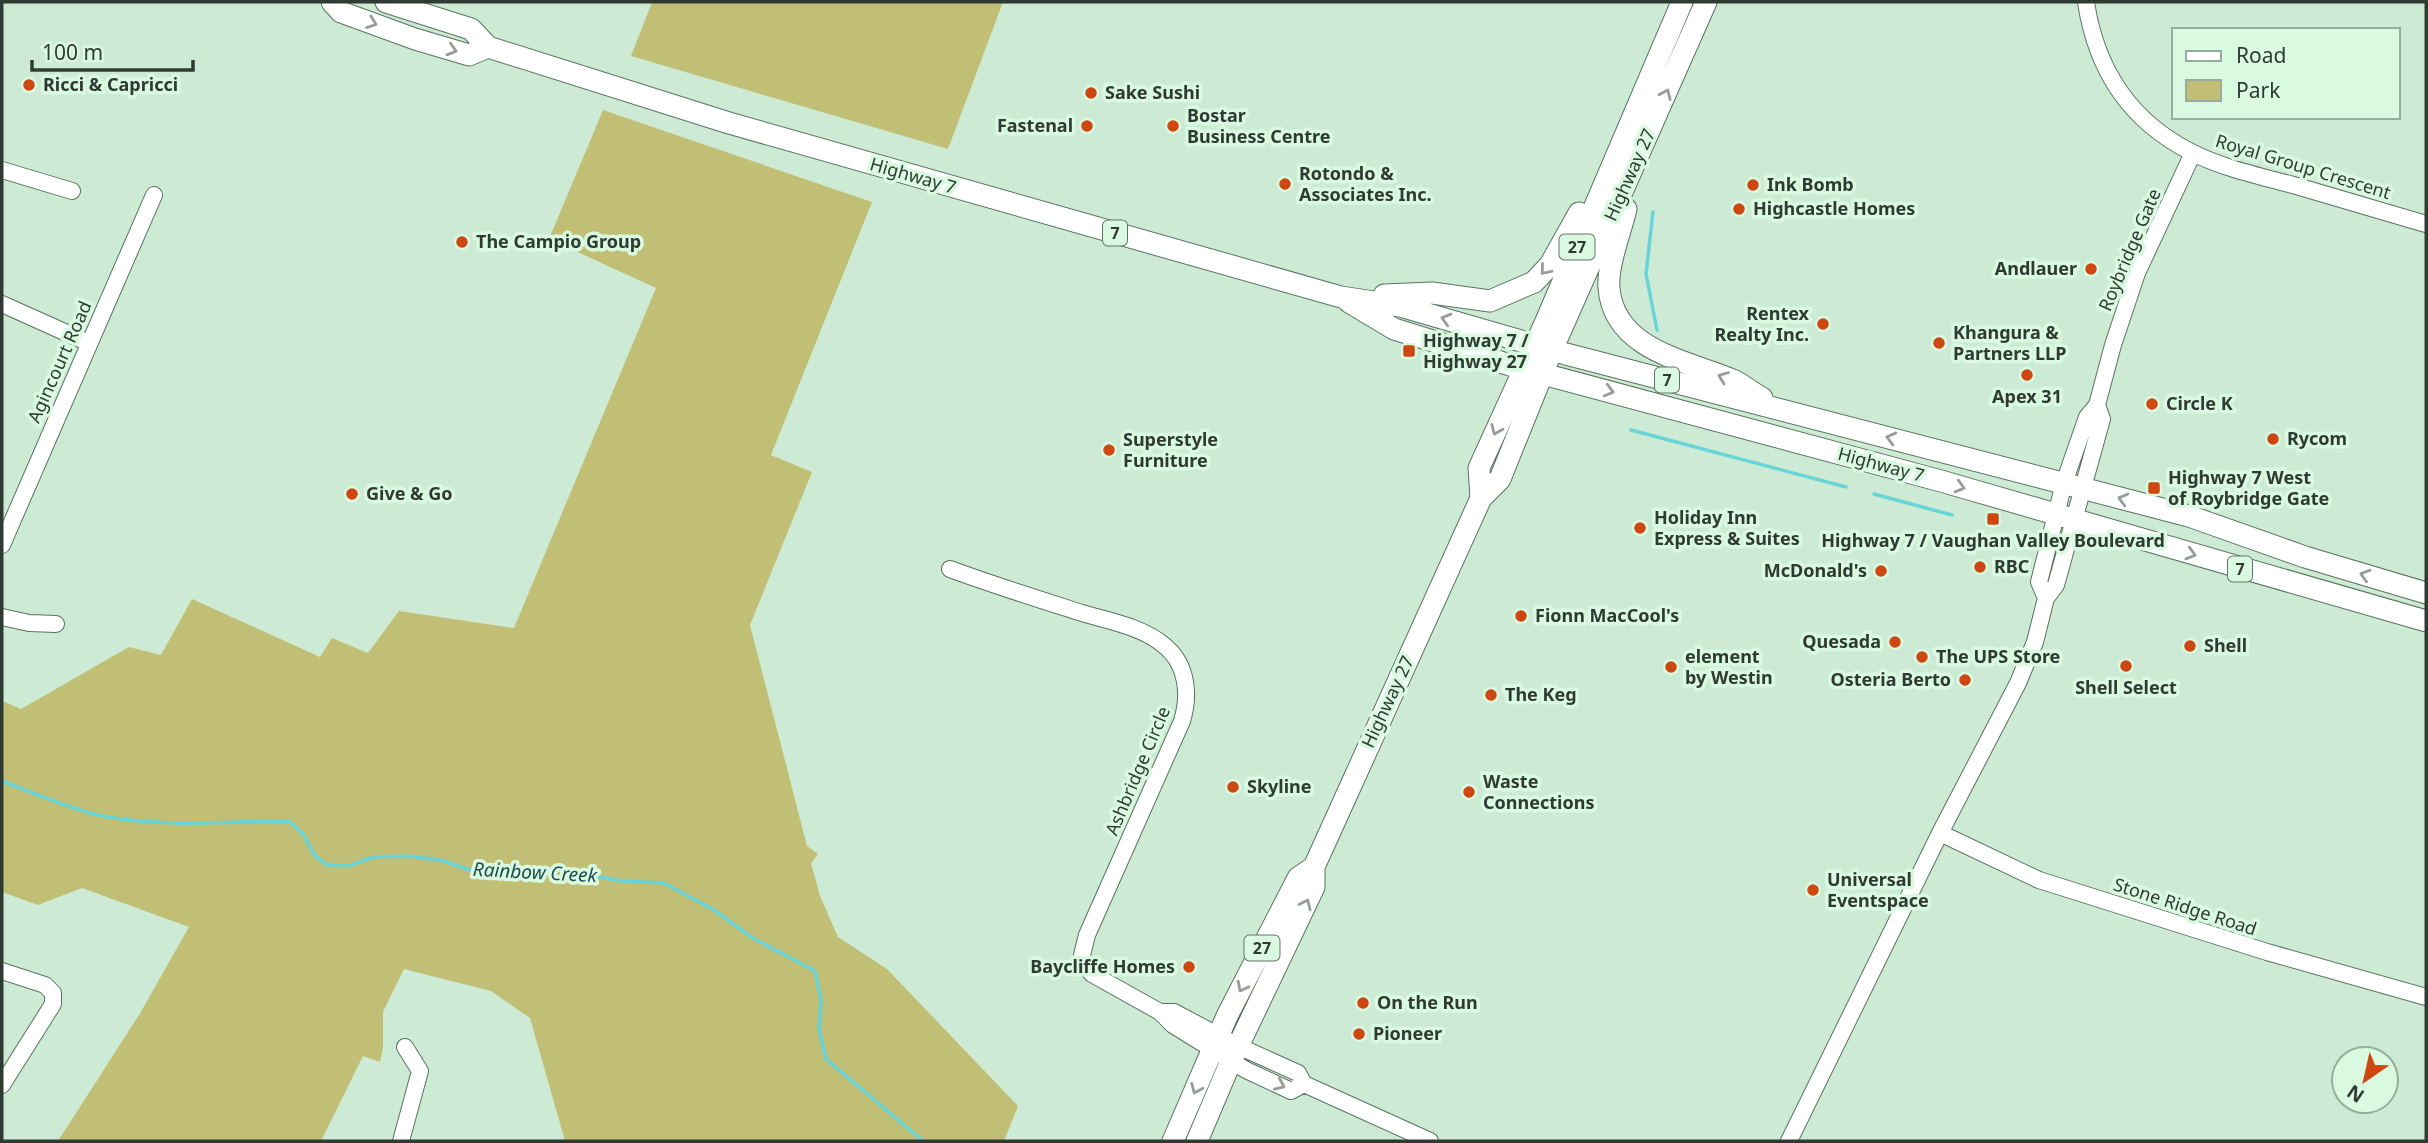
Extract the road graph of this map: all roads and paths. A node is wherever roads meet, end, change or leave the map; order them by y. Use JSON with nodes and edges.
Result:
{"nodes":[{"id":1,"x":332,"y":2,"type":"edge"},
{"id":2,"x":386,"y":2,"type":"edge"},
{"id":3,"x":1682,"y":2,"type":"edge"},
{"id":4,"x":1706,"y":2,"type":"edge"},
{"id":5,"x":2086,"y":2,"type":"edge"},
{"id":6,"x":488,"y":47,"type":"junction"},
{"id":7,"x":1618,"y":149,"type":"junction"},
{"id":8,"x":2193,"y":153,"type":"junction"},
{"id":9,"x":1639,"y":156,"type":"junction"},
{"id":10,"x":2,"y":170,"type":"edge"},
{"id":11,"x":72,"y":191,"type":"dead end"},
{"id":12,"x":154,"y":195,"type":"dead end"},
{"id":13,"x":2426,"y":224,"type":"edge"},
{"id":14,"x":1341,"y":298,"type":"junction"},
{"id":15,"x":2,"y":304,"type":"edge"},
{"id":16,"x":89,"y":342,"type":"junction"},
{"id":17,"x":1543,"y":348,"type":"junction"},
{"id":18,"x":1534,"y":370,"type":"junction"},
{"id":19,"x":1782,"y":410,"type":"junction"},
{"id":20,"x":2074,"y":485,"type":"junction"},
{"id":21,"x":2064,"y":518,"type":"junction"},
{"id":22,"x":2,"y":545,"type":"edge"},
{"id":23,"x":950,"y":569,"type":"dead end"},
{"id":24,"x":2426,"y":593,"type":"edge"},
{"id":25,"x":2,"y":617,"type":"edge"},
{"id":26,"x":2426,"y":621,"type":"edge"},
{"id":27,"x":56,"y":624,"type":"dead end"},
{"id":28,"x":1940,"y":833,"type":"junction"},
{"id":29,"x":2,"y":971,"type":"edge"},
{"id":30,"x":2426,"y":997,"type":"edge"},
{"id":31,"x":405,"y":1047,"type":"dead end"},
{"id":32,"x":1225,"y":1048,"type":"junction"},
{"id":33,"x":2,"y":1085,"type":"edge"},
{"id":34,"x":401,"y":1141,"type":"edge"},
{"id":35,"x":1173,"y":1141,"type":"edge"},
{"id":36,"x":1197,"y":1141,"type":"edge"},
{"id":37,"x":1430,"y":1141,"type":"edge"},
{"id":38,"x":1789,"y":1141,"type":"edge"}],
"edges":[{"from":1,"to":6,"type":"main road","name":"Highway 7","number":"7","one_way":true},
{"from":2,"to":6,"type":"main road","name":"Highway 7","number":"7"},
{"from":3,"to":7,"type":"main road","name":"Highway 27","number":"27"},
{"from":9,"to":4,"type":"main road","name":"Highway 27","number":"27","one_way":true},
{"from":5,"to":8,"type":"street","name":"Royal Group Crescent"},
{"from":6,"to":14,"type":"main road","name":"Highway 7","number":"7"},
{"from":7,"to":14,"type":"main road","one_way":true},
{"from":7,"to":17,"type":"main road","name":"Highway 27","number":"27"},
{"from":8,"to":13,"type":"street","name":"Royal Group Crescent"},
{"from":8,"to":20,"type":"street","name":"Roybridge Gate"},
{"from":9,"to":17,"type":"main road","name":"Highway 27","number":"27"},
{"from":19,"to":9,"type":"main road","one_way":true},
{"from":10,"to":11,"type":"street"},
{"from":12,"to":16,"type":"street","name":"Agincourt Road"},
{"from":17,"to":14,"type":"main road","name":"Highway 7","number":"7","one_way":true},
{"from":14,"to":18,"type":"main road","name":"Highway 7","number":"7"},
{"from":15,"to":16,"type":"street"},
{"from":16,"to":22,"type":"street","name":"Agincourt Road"},
{"from":17,"to":18,"type":"main road","name":"Highway 27","number":"27"},
{"from":17,"to":19,"type":"main road","name":"Highway 7","number":"7"},
{"from":18,"to":21,"type":"main road","name":"Highway 7","number":"7","one_way":true},
{"from":18,"to":32,"type":"main road","name":"Highway 27","number":"27"},
{"from":20,"to":19,"type":"main road","name":"Highway 7","number":"7","one_way":true},
{"from":20,"to":21,"type":"street","name":"Roybridge Gate"},
{"from":24,"to":20,"type":"main road","name":"Highway 7","number":"7","one_way":true},
{"from":21,"to":26,"type":"main road","name":"Highway 7","number":"7","one_way":true},
{"from":21,"to":28,"type":"street","name":"Roybridge Gate"},
{"from":23,"to":32,"type":"street","name":"Ashbridge Circle"},
{"from":25,"to":27,"type":"street"},
{"from":28,"to":30,"type":"street","name":"Stone Ridge Road"},
{"from":28,"to":38,"type":"street","name":"Roybridge Gate"},
{"from":29,"to":33,"type":"street"},
{"from":31,"to":34,"type":"street"},
{"from":32,"to":35,"type":"main road","name":"Highway 27","number":"27","one_way":true},
{"from":32,"to":36,"type":"main road","name":"Highway 27","number":"27"},
{"from":32,"to":37,"type":"street","name":"Ashbridge Circle"}]}
